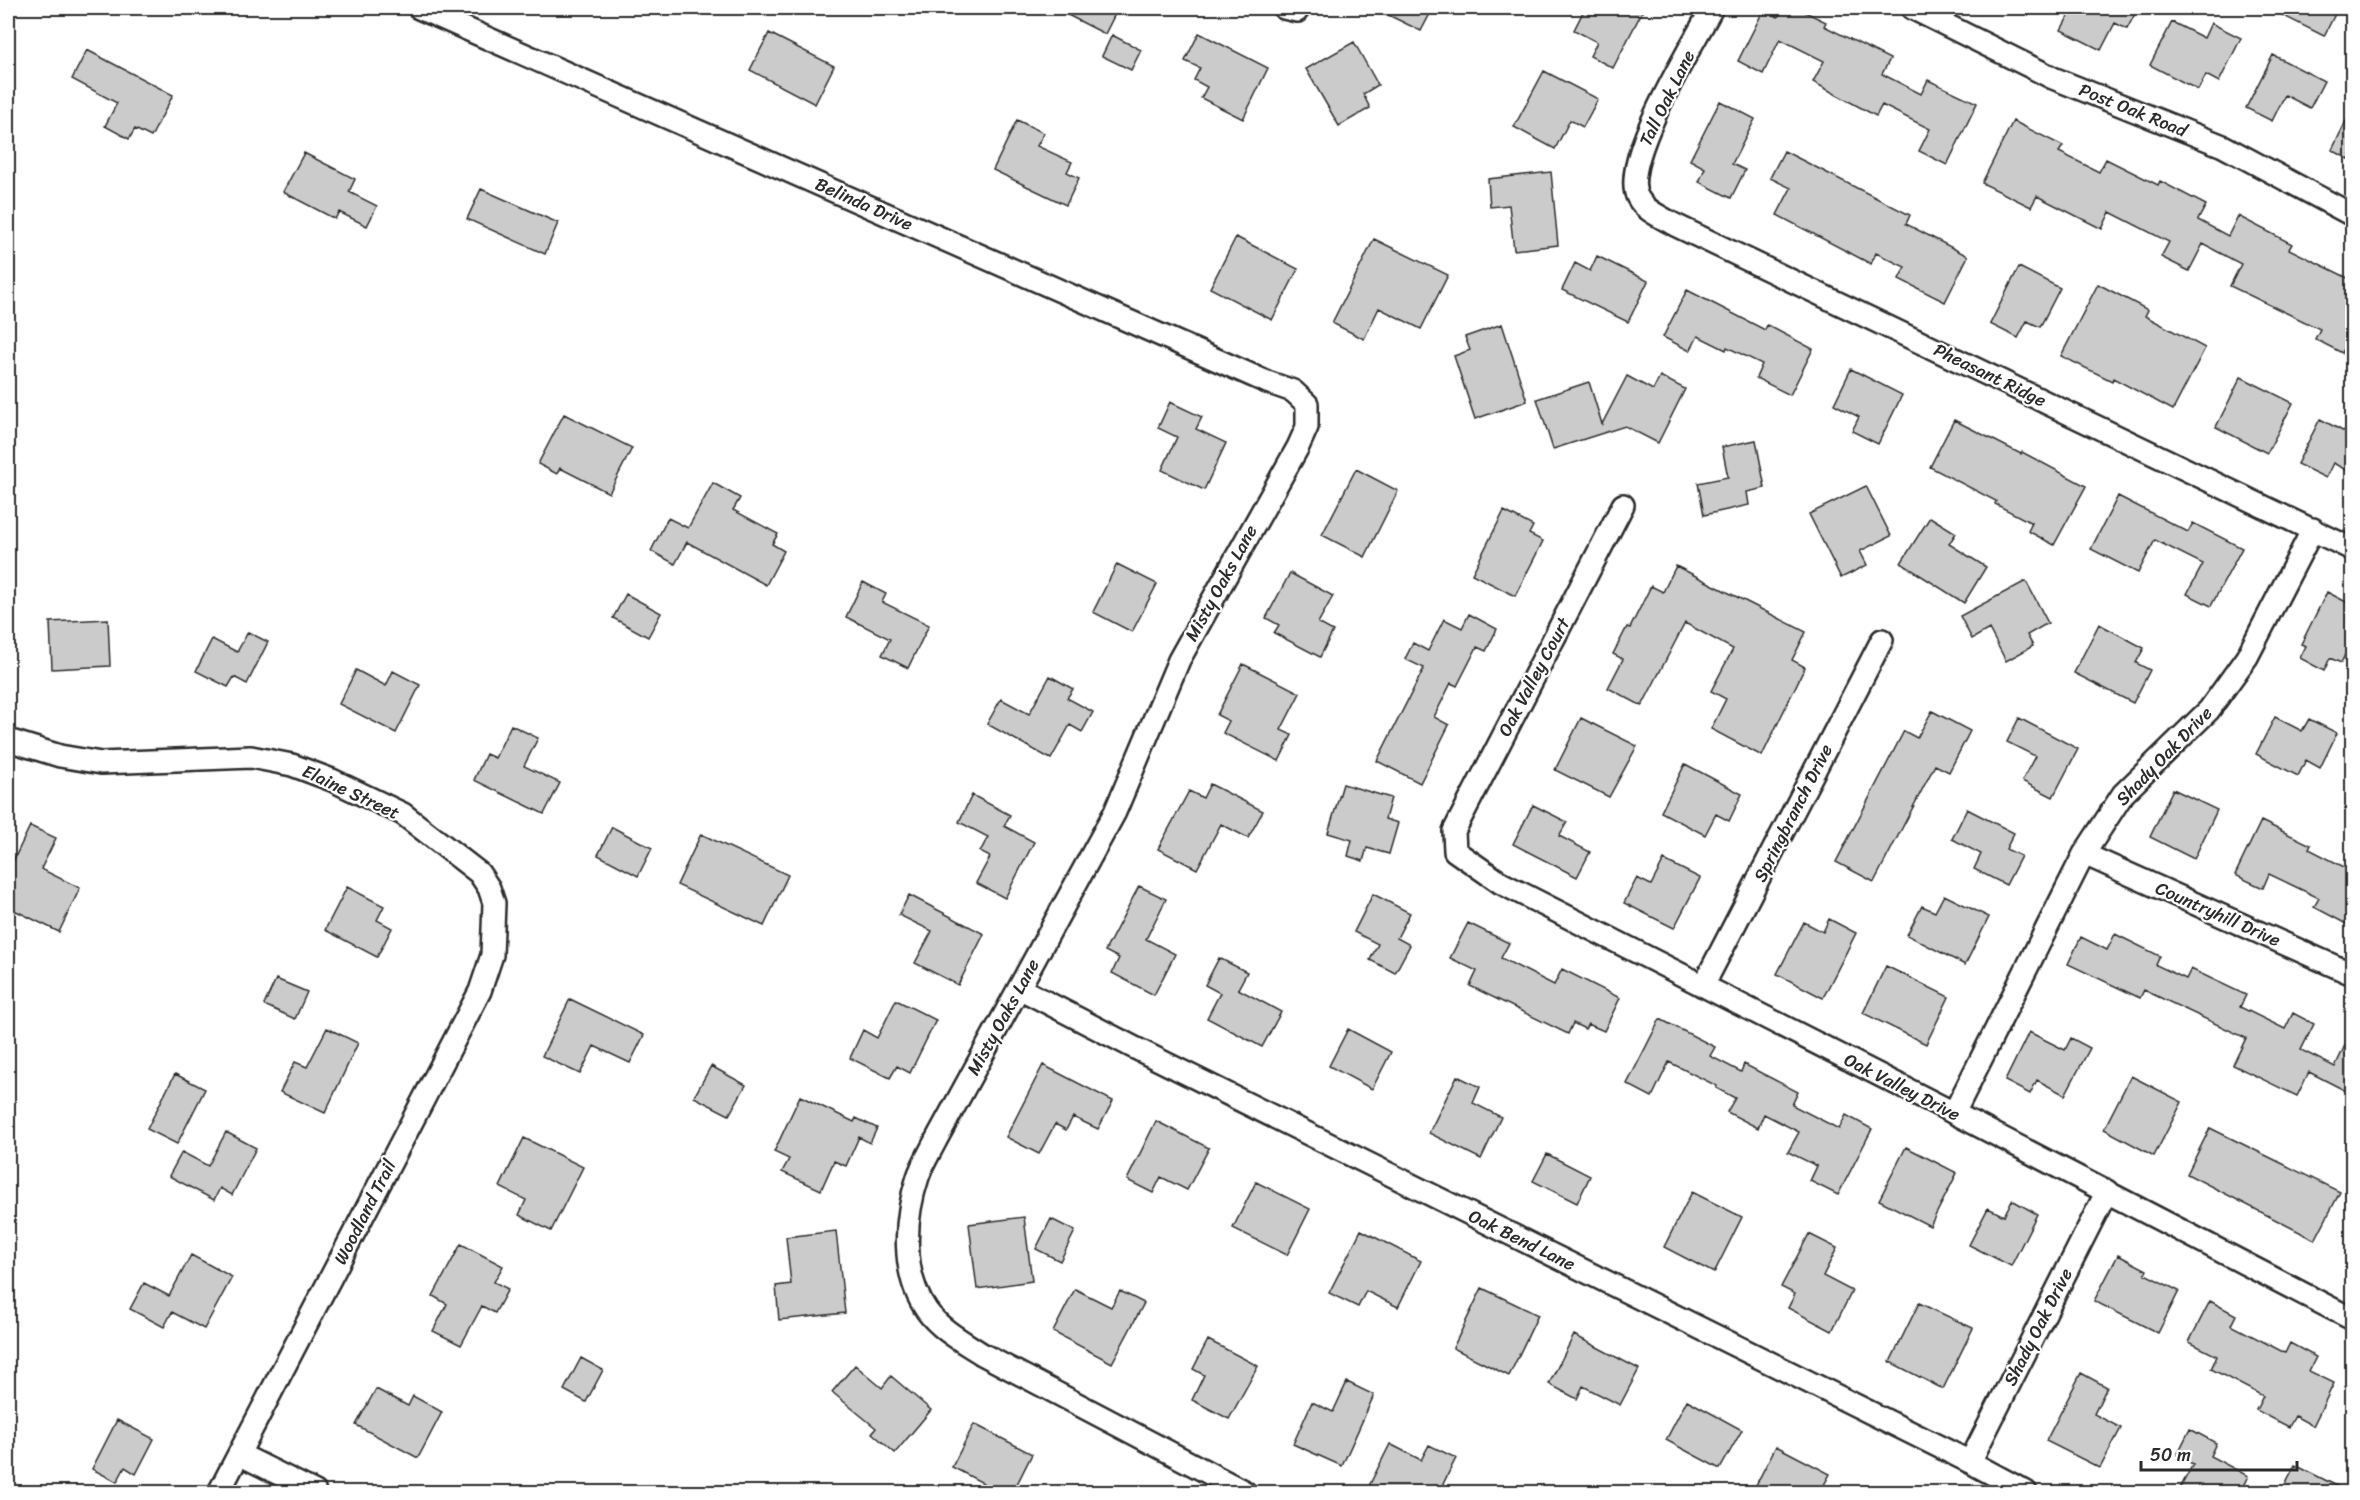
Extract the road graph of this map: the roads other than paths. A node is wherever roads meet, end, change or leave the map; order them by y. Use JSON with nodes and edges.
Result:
{"nodes":[{"id":1,"x":419,"y":8,"type":"edge"},
{"id":2,"x":1712,"y":8,"type":"edge"},
{"id":3,"x":1912,"y":8,"type":"edge"},
{"id":4,"x":1636,"y":192,"type":"joint"},
{"id":5,"x":2352,"y":215,"type":"edge"},
{"id":6,"x":1307,"y":404,"type":"joint"},
{"id":7,"x":1623,"y":505,"type":"dead end"},
{"id":8,"x":2313,"y":529,"type":"junction"},
{"id":9,"x":2352,"y":549,"type":"edge"},
{"id":10,"x":1882,"y":640,"type":"dead end"},
{"id":11,"x":8,"y":740,"type":"edge"},
{"id":12,"x":1455,"y":851,"type":"joint"},
{"id":13,"x":2084,"y":854,"type":"junction"},
{"id":14,"x":493,"y":925,"type":"joint"},
{"id":15,"x":2352,"y":974,"type":"edge"},
{"id":16,"x":1703,"y":986,"type":"junction"},
{"id":17,"x":1019,"y":988,"type":"junction"},
{"id":18,"x":1954,"y":1113,"type":"junction"},
{"id":19,"x":2107,"y":1191,"type":"junction"},
{"id":20,"x":2352,"y":1319,"type":"edge"},
{"id":21,"x":239,"y":1454,"type":"junction"},
{"id":22,"x":1970,"y":1462,"type":"junction"},
{"id":23,"x":219,"y":1492,"type":"edge"},
{"id":24,"x":315,"y":1492,"type":"edge"},
{"id":25,"x":1245,"y":1492,"type":"edge"},
{"id":26,"x":2026,"y":1492,"type":"edge"}],
"edges":[{"from":1,"to":6,"type":"street","name":"Belinda Drive"},
{"from":2,"to":4,"type":"street","name":"Tall Oak Lane"},
{"from":3,"to":5,"type":"street","name":"Post Oak Road"},
{"from":4,"to":8,"type":"street","name":"Pheasant Ridge"},
{"from":6,"to":17,"type":"street","name":"Misty Oaks Lane"},
{"from":7,"to":12,"type":"street","name":"Oak Valley Court"},
{"from":8,"to":9,"type":"street","name":"Pheasant Ridge"},
{"from":8,"to":13,"type":"street","name":"Shady Oak Drive"},
{"from":10,"to":16,"type":"street","name":"Springbranch Drive"},
{"from":11,"to":14,"type":"street","name":"Elaine Street"},
{"from":12,"to":16,"type":"street","name":"Oak Valley Drive"},
{"from":13,"to":15,"type":"street","name":"Countryhill Drive"},
{"from":13,"to":18,"type":"street","name":"Shady Oak Drive"},
{"from":14,"to":21,"type":"street","name":"Woodland Trail"},
{"from":16,"to":18,"type":"street","name":"Oak Valley Drive"},
{"from":17,"to":22,"type":"street","name":"Oak Bend Lane"},
{"from":17,"to":25,"type":"street","name":"Misty Oaks Lane"},
{"from":18,"to":19,"type":"street","name":"Oak Valley Drive"},
{"from":19,"to":20,"type":"street","name":"Oak Valley Drive"},
{"from":19,"to":22,"type":"street","name":"Shady Oak Drive"},
{"from":21,"to":23,"type":"street","name":"Woodland Trail"},
{"from":21,"to":24,"type":"street"},
{"from":22,"to":26,"type":"street","name":"Oak Bend Lane"}]}
